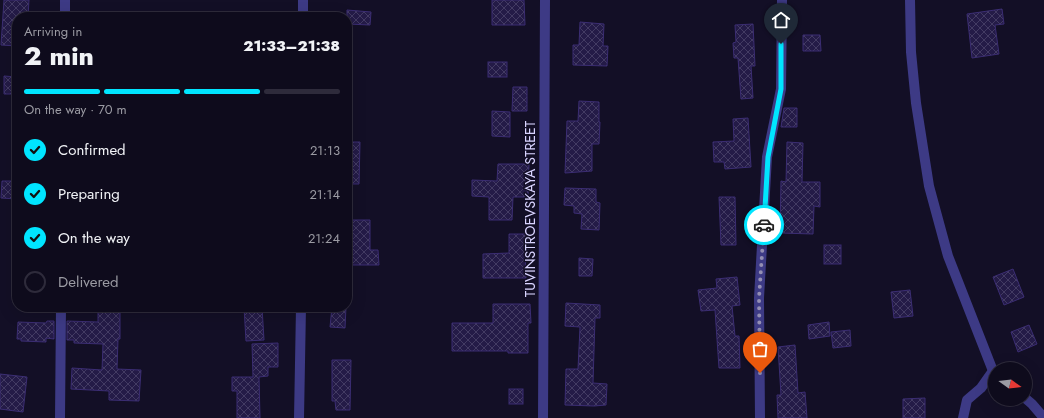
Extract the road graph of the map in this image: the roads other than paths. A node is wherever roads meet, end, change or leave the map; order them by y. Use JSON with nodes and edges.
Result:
{"nodes":[{"id":1,"x":65,"y":0,"type":"edge"},
{"id":2,"x":303,"y":0,"type":"edge"},
{"id":3,"x":545,"y":0,"type":"edge"},
{"id":4,"x":782,"y":0,"type":"edge"},
{"id":5,"x":910,"y":0,"type":"edge"},
{"id":6,"x":65,"y":12,"type":"edge"},
{"id":7,"x":303,"y":12,"type":"edge"},
{"id":8,"x":62,"y":312,"type":"edge"},
{"id":9,"x":300,"y":312,"type":"edge"},
{"id":10,"x":990,"y":362,"type":"edge"},
{"id":11,"x":988,"y":379,"type":"edge"},
{"id":12,"x":1032,"y":404,"type":"edge"},
{"id":13,"x":60,"y":418,"type":"edge"},
{"id":14,"x":299,"y":418,"type":"edge"},
{"id":15,"x":543,"y":418,"type":"edge"},
{"id":16,"x":760,"y":418,"type":"edge"},
{"id":17,"x":963,"y":418,"type":"edge"},
{"id":18,"x":1044,"y":418,"type":"edge"}],
"edges":[{"from":1,"to":6,"type":"street"},
{"from":2,"to":7,"type":"street"},
{"from":3,"to":15,"type":"street","name":"TUVINSTROEVSKAYA STREET"},
{"from":4,"to":16,"type":"street"},
{"from":5,"to":10,"type":"street"},
{"from":8,"to":13,"type":"street"},
{"from":9,"to":14,"type":"street"},
{"from":11,"to":17,"type":"street"},
{"from":12,"to":18,"type":"street"}]}
